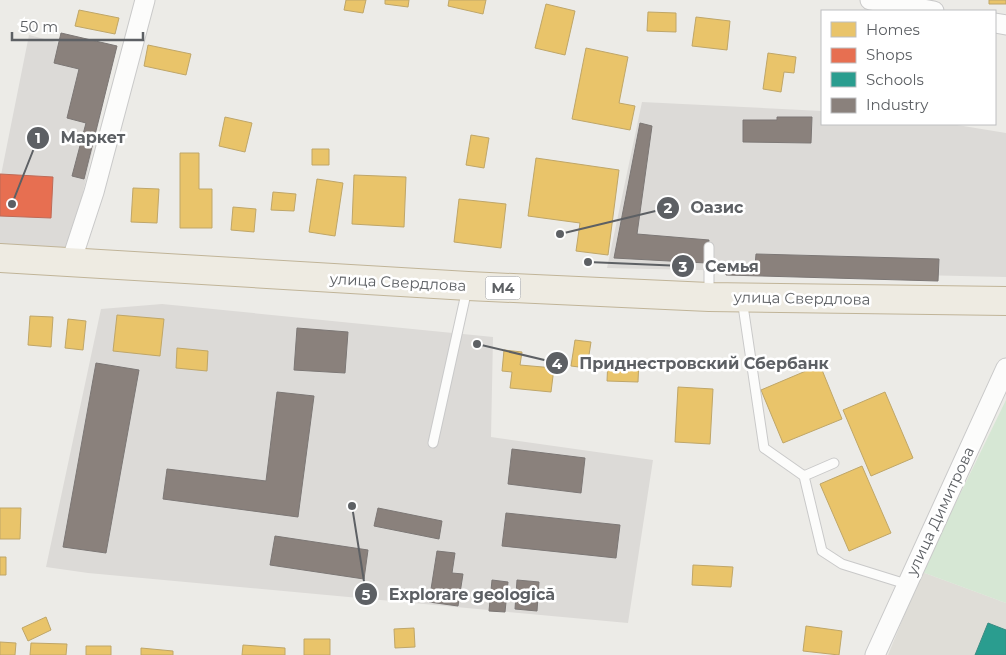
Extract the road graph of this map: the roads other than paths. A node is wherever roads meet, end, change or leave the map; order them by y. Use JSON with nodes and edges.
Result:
{"nodes":[{"id":1,"x":145,"y":0,"type":"edge"},
{"id":2,"x":870,"y":0,"type":"edge"},
{"id":3,"x":928,"y":10,"type":"edge"},
{"id":4,"x":709,"y":247,"type":"dead end"},
{"id":5,"x":0,"y":258,"type":"edge"},
{"id":6,"x":71,"y":262,"type":"junction"},
{"id":7,"x":468,"y":286,"type":"junction"},
{"id":8,"x":709,"y":297,"type":"junction"},
{"id":9,"x":742,"y":297,"type":"junction"},
{"id":10,"x":1006,"y":301,"type":"edge"},
{"id":11,"x":1006,"y":368,"type":"edge"},
{"id":12,"x":433,"y":444,"type":"dead end"},
{"id":13,"x":834,"y":463,"type":"dead end"},
{"id":14,"x":804,"y":476,"type":"junction"},
{"id":15,"x":906,"y":584,"type":"junction"},
{"id":16,"x":875,"y":655,"type":"edge"}],
"edges":[{"from":1,"to":6,"type":"street"},
{"from":2,"to":3,"type":"street"},
{"from":4,"to":8,"type":"lane"},
{"from":5,"to":6,"type":"highway","name":"улица Свердлова","number":"M4"},
{"from":6,"to":7,"type":"highway","name":"улица Свердлова","number":"M4"},
{"from":7,"to":8,"type":"highway","name":"улица Свердлова","number":"M4"},
{"from":7,"to":12,"type":"lane"},
{"from":8,"to":9,"type":"highway","name":"улица Свердлова","number":"M4"},
{"from":9,"to":10,"type":"highway","name":"улица Свердлова","number":"M4"},
{"from":9,"to":14,"type":"lane"},
{"from":11,"to":15,"type":"street","name":"улица Димитрова"},
{"from":13,"to":14,"type":"lane"},
{"from":14,"to":15,"type":"lane"},
{"from":15,"to":16,"type":"street","name":"улица Димитрова"}]}
